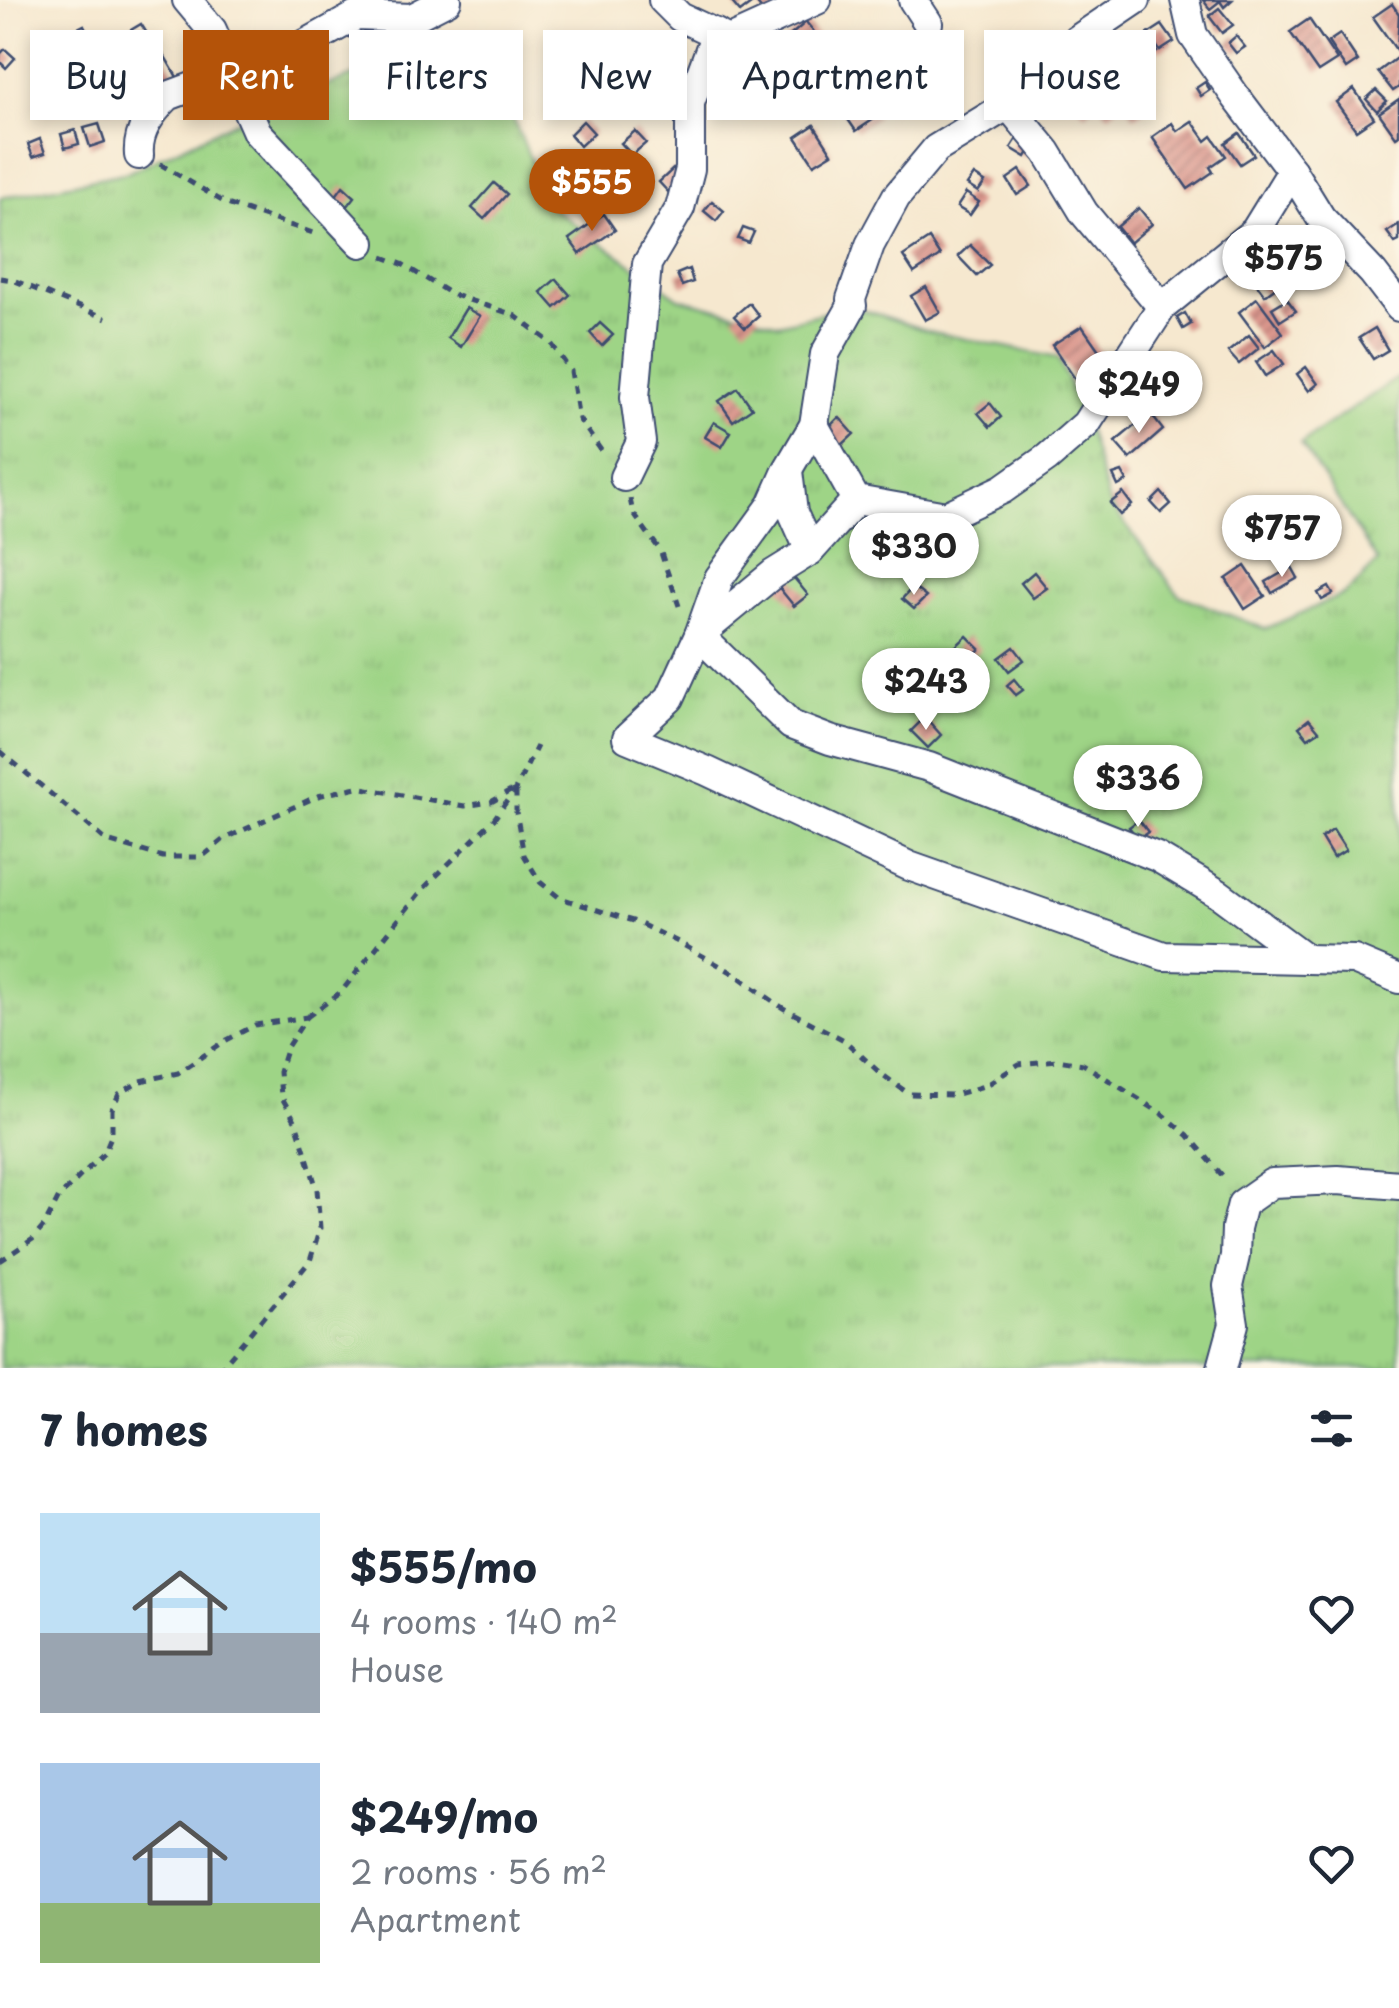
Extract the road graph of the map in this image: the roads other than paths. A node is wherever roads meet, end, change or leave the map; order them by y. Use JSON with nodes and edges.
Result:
{"nodes":[{"id":1,"x":186,"y":0,"type":"edge"},
{"id":2,"x":447,"y":0,"type":"edge"},
{"id":3,"x":663,"y":0,"type":"edge"},
{"id":4,"x":817,"y":0,"type":"edge"},
{"id":5,"x":1136,"y":0,"type":"edge"},
{"id":6,"x":1185,"y":0,"type":"edge"},
{"id":7,"x":212,"y":30,"type":"edge"},
{"id":8,"x":708,"y":30,"type":"edge"},
{"id":9,"x":751,"y":30,"type":"edge"},
{"id":10,"x":1092,"y":30,"type":"edge"},
{"id":11,"x":329,"y":31,"type":"edge"},
{"id":12,"x":707,"y":58,"type":"edge"},
{"id":13,"x":183,"y":90,"type":"edge"},
{"id":14,"x":251,"y":120,"type":"edge"},
{"id":15,"x":985,"y":120,"type":"edge"},
{"id":16,"x":1020,"y":120,"type":"edge"},
{"id":17,"x":139,"y":155,"type":"dead end"},
{"id":18,"x":1292,"y":170,"type":"junction"},
{"id":19,"x":362,"y":243,"type":"road end"},
{"id":20,"x":1162,"y":307,"type":"junction"},
{"id":21,"x":1399,"y":307,"type":"edge"},
{"id":22,"x":814,"y":425,"type":"junction"},
{"id":23,"x":788,"y":469,"type":"junction"},
{"id":24,"x":624,"y":477,"type":"road end"},
{"id":25,"x":856,"y":500,"type":"junction"},
{"id":26,"x":810,"y":551,"type":"junction"},
{"id":27,"x":700,"y":635,"type":"junction"},
{"id":28,"x":1304,"y":957,"type":"junction"},
{"id":29,"x":1399,"y":979,"type":"edge"},
{"id":30,"x":1399,"y":1185,"type":"edge"},
{"id":31,"x":1222,"y":1368,"type":"edge"}],
"edges":[{"from":1,"to":7,"type":"street"},
{"from":2,"to":11,"type":"street"},
{"from":3,"to":8,"type":"street"},
{"from":4,"to":9,"type":"street"},
{"from":5,"to":10,"type":"street"},
{"from":6,"to":18,"type":"street"},
{"from":12,"to":24,"type":"street"},
{"from":13,"to":17,"type":"street"},
{"from":14,"to":19,"type":"street"},
{"from":15,"to":22,"type":"street"},
{"from":16,"to":20,"type":"street"},
{"from":18,"to":20,"type":"street"},
{"from":18,"to":21,"type":"street"},
{"from":20,"to":25,"type":"street"},
{"from":22,"to":23,"type":"street"},
{"from":22,"to":25,"type":"street"},
{"from":23,"to":26,"type":"street"},
{"from":23,"to":27,"type":"street"},
{"from":25,"to":26,"type":"street"},
{"from":26,"to":27,"type":"street"},
{"from":27,"to":28,"type":"street"},
{"from":27,"to":28,"type":"street"},
{"from":28,"to":29,"type":"street"},
{"from":30,"to":31,"type":"street"}]}
